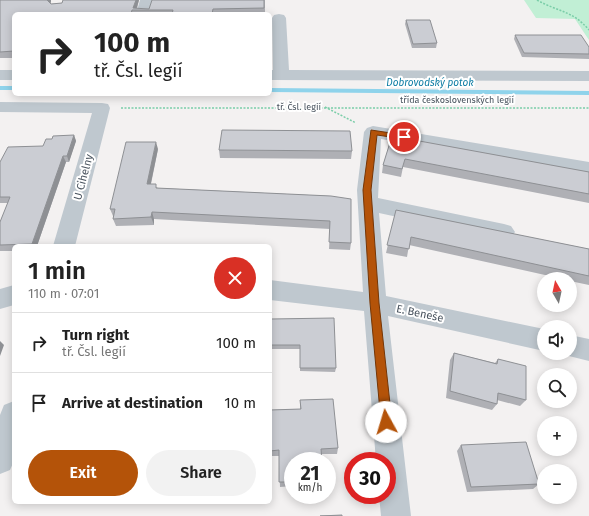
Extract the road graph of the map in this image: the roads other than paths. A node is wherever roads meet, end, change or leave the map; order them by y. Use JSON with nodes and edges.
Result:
{"nodes":[{"id":1,"x":147,"y":0,"type":"edge"},
{"id":2,"x":144,"y":12,"type":"edge"},
{"id":3,"x":279,"y":18,"type":"dead end"},
{"id":4,"x":0,"y":75,"type":"edge"},
{"id":5,"x":12,"y":75,"type":"edge"},
{"id":6,"x":276,"y":75,"type":"edge"},
{"id":7,"x":589,"y":76,"type":"edge"},
{"id":8,"x":0,"y":107,"type":"edge"},
{"id":9,"x":589,"y":168,"type":"edge"},
{"id":10,"x":368,"y":203,"type":"junction"},
{"id":11,"x":520,"y":235,"type":"edge"},
{"id":12,"x":65,"y":244,"type":"edge"},
{"id":13,"x":272,"y":290,"type":"edge"},
{"id":14,"x":12,"y":296,"type":"edge"},
{"id":15,"x":0,"y":299,"type":"edge"},
{"id":16,"x":374,"y":303,"type":"junction"},
{"id":17,"x":537,"y":338,"type":"edge"},
{"id":18,"x":577,"y":347,"type":"edge"},
{"id":19,"x":589,"y":350,"type":"edge"},
{"id":20,"x":12,"y":421,"type":"edge"},
{"id":21,"x":0,"y":460,"type":"edge"},
{"id":22,"x":396,"y":516,"type":"edge"}],
"edges":[{"from":1,"to":2,"type":"street"},
{"from":3,"to":6,"type":"street"},
{"from":4,"to":5,"type":"street"},
{"from":6,"to":7,"type":"street"},
{"from":8,"to":12,"type":"street","name":"U Cihelny"},
{"from":9,"to":10,"type":"street"},
{"from":10,"to":11,"type":"street"},
{"from":10,"to":16,"type":"street"},
{"from":13,"to":16,"type":"street","name":"E. Beneše"},
{"from":14,"to":15,"type":"street"},
{"from":16,"to":17,"type":"street","name":"E. Beneše"},
{"from":16,"to":22,"type":"street"},
{"from":18,"to":19,"type":"street"},
{"from":20,"to":21,"type":"street"}]}
